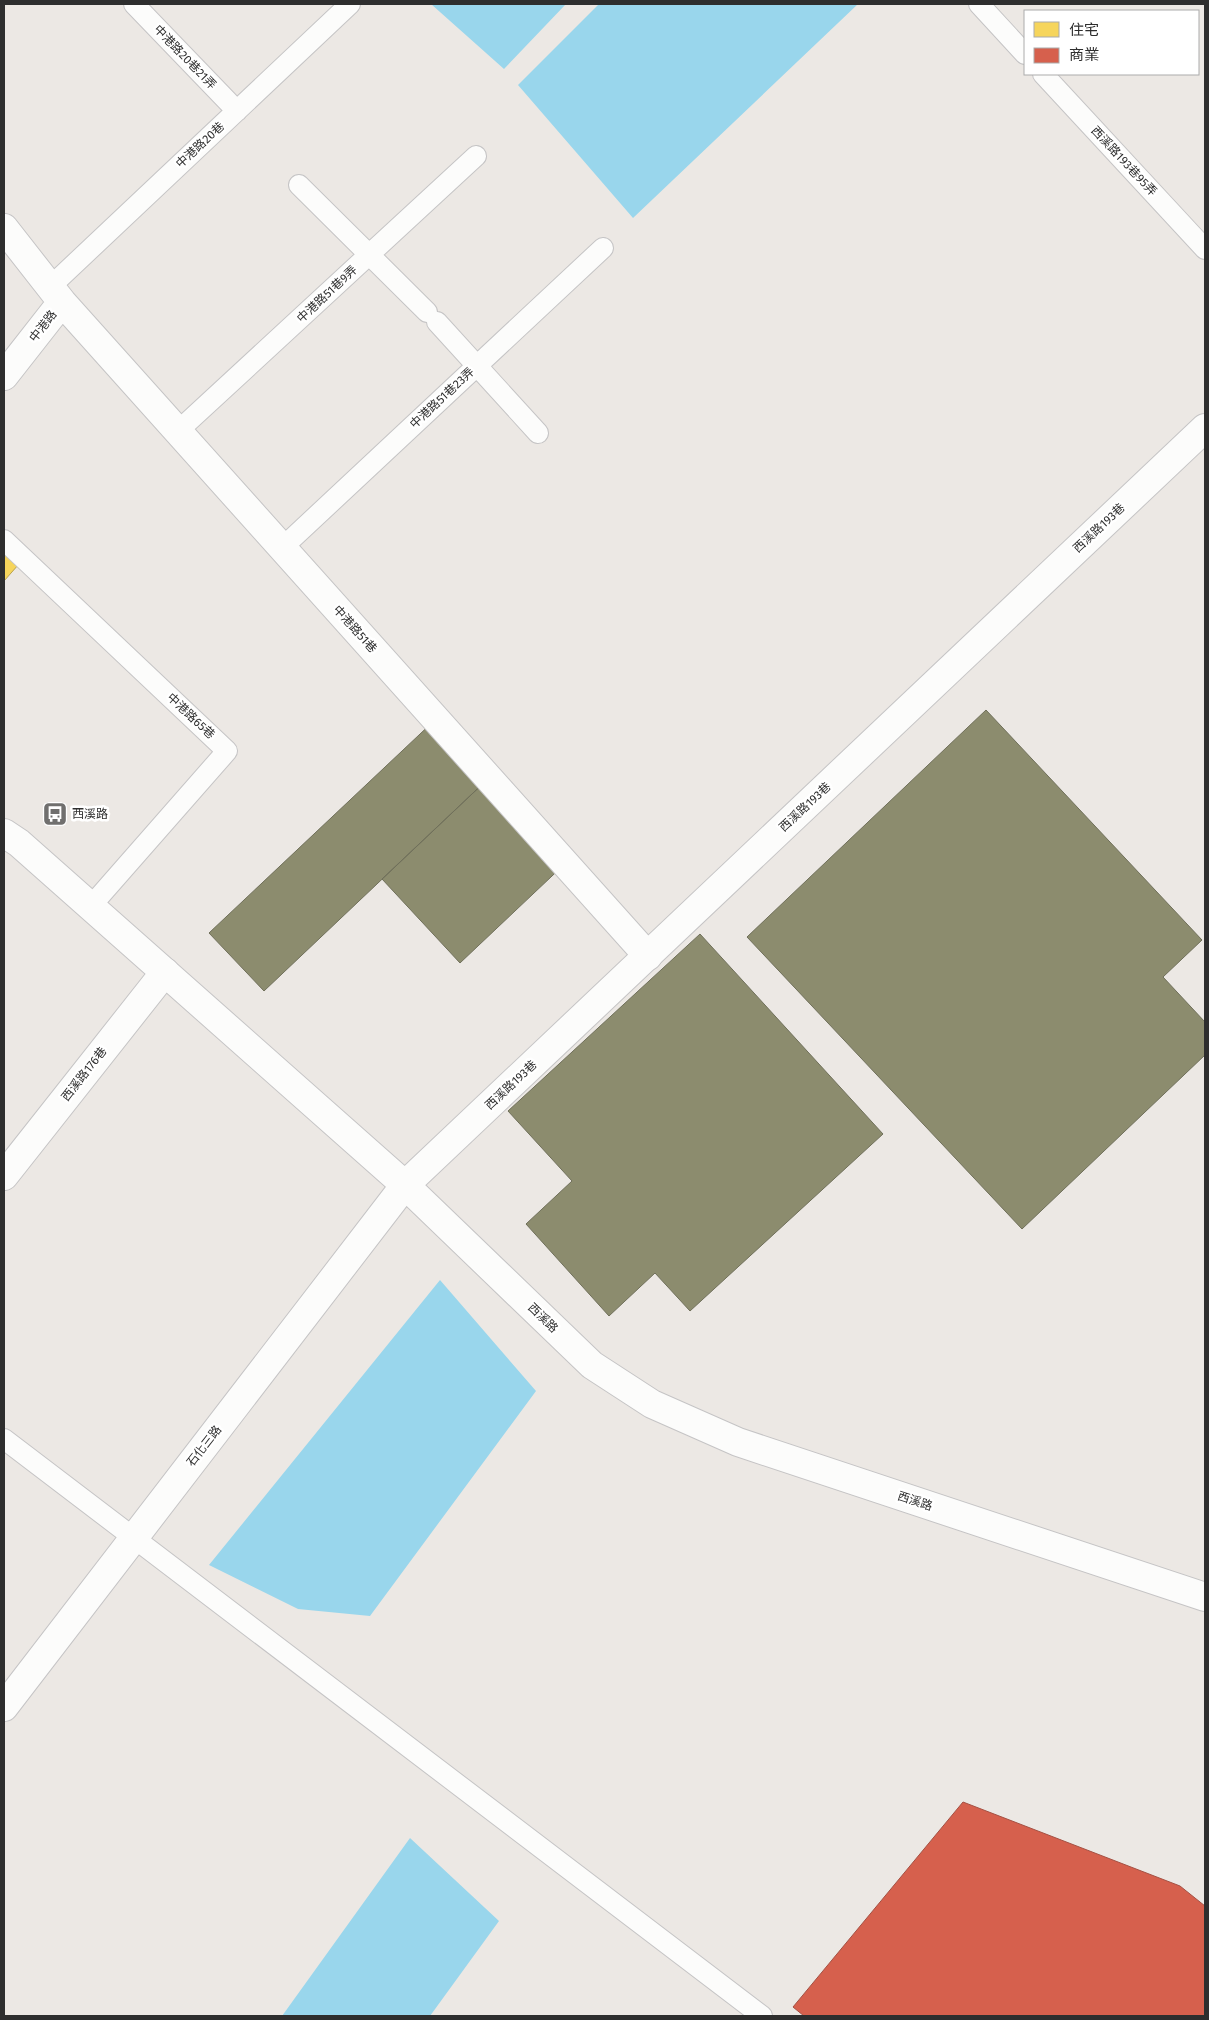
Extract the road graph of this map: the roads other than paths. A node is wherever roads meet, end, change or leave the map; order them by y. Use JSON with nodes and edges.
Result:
{"nodes":[{"id":1,"x":134,"y":4,"type":"edge"},
{"id":2,"x":350,"y":4,"type":"edge"},
{"id":3,"x":979,"y":4,"type":"edge"},
{"id":4,"x":1024,"y":53,"type":"edge"},
{"id":5,"x":1045,"y":75,"type":"edge"},
{"id":6,"x":236,"y":111,"type":"junction"},
{"id":7,"x":476,"y":156,"type":"dead end"},
{"id":8,"x":299,"y":185,"type":"dead end"},
{"id":9,"x":4,"y":228,"type":"edge"},
{"id":10,"x":603,"y":248,"type":"dead end"},
{"id":11,"x":1205,"y":248,"type":"edge"},
{"id":12,"x":369,"y":254,"type":"junction"},
{"id":13,"x":56,"y":294,"type":"junction"},
{"id":14,"x":476,"y":366,"type":"junction"},
{"id":15,"x":4,"y":376,"type":"edge"},
{"id":16,"x":1205,"y":428,"type":"edge"},
{"id":17,"x":178,"y":431,"type":"junction"},
{"id":18,"x":538,"y":433,"type":"dead end"},
{"id":19,"x":4,"y":540,"type":"edge"},
{"id":20,"x":282,"y":548,"type":"junction"},
{"id":21,"x":4,"y":833,"type":"edge"},
{"id":22,"x":91,"y":906,"type":"junction"},
{"id":23,"x":648,"y":956,"type":"junction"},
{"id":24,"x":165,"y":972,"type":"junction"},
{"id":25,"x":4,"y":1176,"type":"edge"},
{"id":26,"x":405,"y":1185,"type":"junction"},
{"id":27,"x":4,"y":1439,"type":"edge"},
{"id":28,"x":134,"y":1538,"type":"junction"},
{"id":29,"x":1205,"y":1597,"type":"edge"},
{"id":30,"x":4,"y":1706,"type":"edge"},
{"id":31,"x":762,"y":2016,"type":"edge"}],
"edges":[{"from":1,"to":6,"type":"lane","name":"中港路20巷21弄"},
{"from":2,"to":6,"type":"lane","name":"中港路20巷"},
{"from":3,"to":4,"type":"lane"},
{"from":5,"to":11,"type":"lane","name":"西溪路193巷95弄"},
{"from":6,"to":13,"type":"lane","name":"中港路20巷"},
{"from":7,"to":12,"type":"lane","name":"中港路51巷9弄"},
{"from":8,"to":12,"type":"lane"},
{"from":9,"to":13,"type":"street"},
{"from":10,"to":14,"type":"lane","name":"中港路51巷23弄"},
{"from":12,"to":14,"type":"lane"},
{"from":12,"to":17,"type":"lane","name":"中港路51巷9弄"},
{"from":13,"to":15,"type":"street","name":"中港路"},
{"from":13,"to":17,"type":"street","name":"中港路51巷"},
{"from":14,"to":18,"type":"lane"},
{"from":14,"to":20,"type":"lane","name":"中港路51巷23弄"},
{"from":16,"to":23,"type":"street","name":"西溪路193巷"},
{"from":17,"to":20,"type":"street","name":"中港路51巷"},
{"from":19,"to":22,"type":"lane","name":"中港路65巷"},
{"from":20,"to":23,"type":"street","name":"中港路51巷"},
{"from":21,"to":22,"type":"street","name":"西溪路"},
{"from":22,"to":24,"type":"street","name":"西溪路"},
{"from":23,"to":26,"type":"street","name":"西溪路193巷"},
{"from":24,"to":25,"type":"street","name":"西溪路176巷"},
{"from":24,"to":26,"type":"street","name":"西溪路"},
{"from":26,"to":28,"type":"street","name":"石化三路"},
{"from":26,"to":29,"type":"street","name":"西溪路"},
{"from":27,"to":28,"type":"lane"},
{"from":28,"to":30,"type":"street","name":"石化三路"},
{"from":28,"to":31,"type":"lane"}]}
